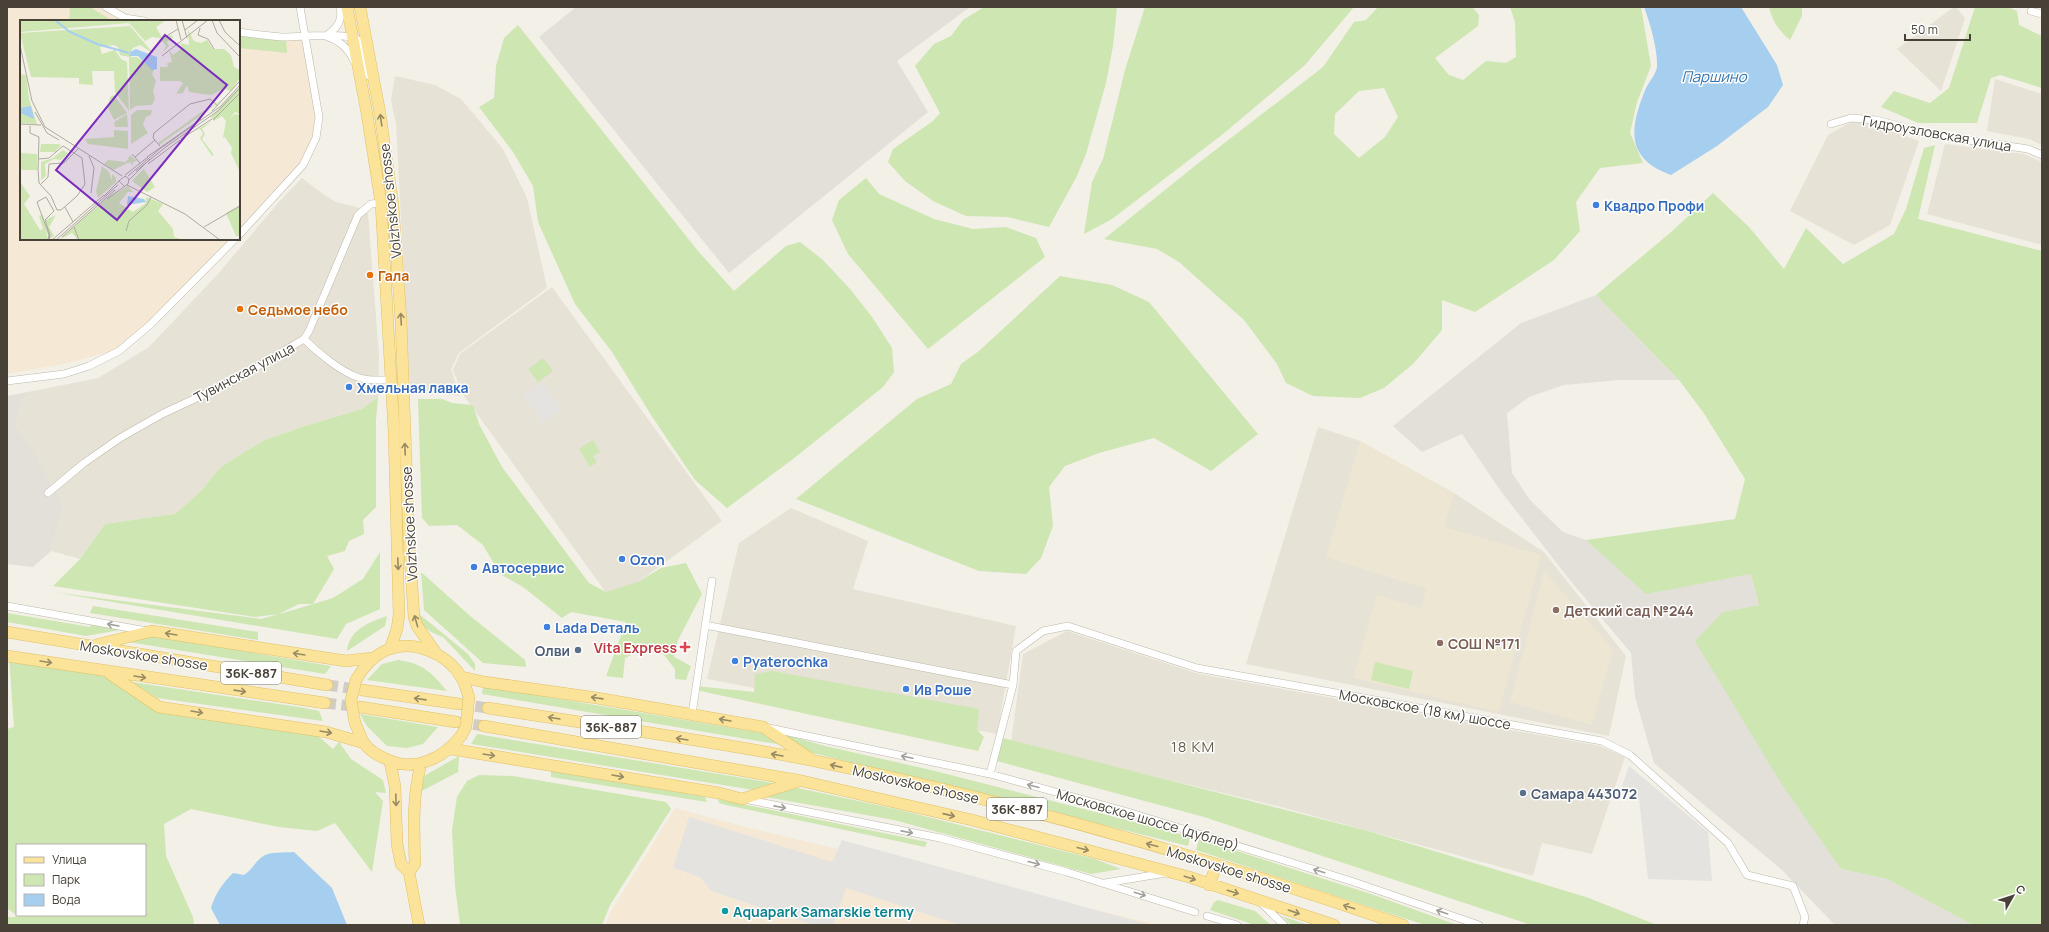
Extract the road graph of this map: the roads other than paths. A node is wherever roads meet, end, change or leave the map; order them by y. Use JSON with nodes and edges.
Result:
{"nodes":[{"id":1,"x":106,"y":7,"type":"edge"},
{"id":2,"x":300,"y":7,"type":"edge"},
{"id":3,"x":340,"y":7,"type":"edge"},
{"id":4,"x":360,"y":11,"type":"edge"},
{"id":5,"x":2031,"y":11,"type":"dead end"},
{"id":6,"x":348,"y":12,"type":"edge"},
{"id":7,"x":2042,"y":14,"type":"edge"},
{"id":8,"x":138,"y":20,"type":"edge"},
{"id":9,"x":240,"y":32,"type":"edge"},
{"id":10,"x":306,"y":36,"type":"junction"},
{"id":11,"x":326,"y":36,"type":"junction"},
{"id":12,"x":353,"y":37,"type":"junction"},
{"id":13,"x":359,"y":70,"type":"junction"},
{"id":14,"x":375,"y":86,"type":"junction"},
{"id":15,"x":1831,"y":124,"type":"dead end"},
{"id":16,"x":2042,"y":156,"type":"edge"},
{"id":17,"x":381,"y":203,"type":"junction"},
{"id":18,"x":240,"y":234,"type":"edge"},
{"id":19,"x":234,"y":240,"type":"edge"},
{"id":20,"x":304,"y":339,"type":"junction"},
{"id":21,"x":7,"y":380,"type":"edge"},
{"id":22,"x":390,"y":380,"type":"junction"},
{"id":23,"x":48,"y":493,"type":"dead end"},
{"id":24,"x":712,"y":581,"type":"dead end"},
{"id":25,"x":7,"y":606,"type":"edge"},
{"id":26,"x":705,"y":625,"type":"junction"},
{"id":27,"x":152,"y":631,"type":"junction"},
{"id":28,"x":7,"y":632,"type":"edge"},
{"id":29,"x":92,"y":646,"type":"junction"},
{"id":30,"x":390,"y":649,"type":"junction"},
{"id":31,"x":436,"y":653,"type":"junction"},
{"id":32,"x":7,"y":656,"type":"edge"},
{"id":33,"x":372,"y":658,"type":"junction"},
{"id":34,"x":107,"y":672,"type":"junction"},
{"id":35,"x":462,"y":677,"type":"junction"},
{"id":36,"x":328,"y":685,"type":"tunnel mouth"},
{"id":37,"x":1013,"y":685,"type":"junction"},
{"id":38,"x":362,"y":690,"type":"tunnel mouth"},
{"id":39,"x":325,"y":703,"type":"tunnel mouth"},
{"id":40,"x":458,"y":704,"type":"tunnel mouth"},
{"id":41,"x":360,"y":707,"type":"tunnel mouth"},
{"id":42,"x":488,"y":708,"type":"tunnel mouth"},
{"id":43,"x":692,"y":714,"type":"junction"},
{"id":44,"x":456,"y":722,"type":"tunnel mouth"},
{"id":45,"x":484,"y":726,"type":"tunnel mouth"},
{"id":46,"x":763,"y":727,"type":"junction"},
{"id":47,"x":364,"y":743,"type":"junction"},
{"id":48,"x":451,"y":749,"type":"junction"},
{"id":49,"x":815,"y":761,"type":"junction"},
{"id":50,"x":390,"y":762,"type":"junction"},
{"id":51,"x":422,"y":764,"type":"junction"},
{"id":52,"x":990,"y":774,"type":"junction"},
{"id":53,"x":802,"y":781,"type":"junction"},
{"id":54,"x":742,"y":799,"type":"junction"},
{"id":55,"x":1217,"y":864,"type":"junction"},
{"id":56,"x":410,"y":872,"type":"junction"},
{"id":57,"x":1171,"y":872,"type":"junction"},
{"id":58,"x":1103,"y":883,"type":"junction"},
{"id":59,"x":1209,"y":884,"type":"junction"},
{"id":60,"x":1257,"y":899,"type":"junction"},
{"id":61,"x":1195,"y":912,"type":"dead end"},
{"id":62,"x":1207,"y":916,"type":"dead end"},
{"id":63,"x":419,"y":925,"type":"edge"},
{"id":64,"x":1237,"y":925,"type":"edge"},
{"id":65,"x":1284,"y":925,"type":"edge"},
{"id":66,"x":1334,"y":925,"type":"edge"},
{"id":67,"x":1403,"y":925,"type":"edge"},
{"id":68,"x":1479,"y":925,"type":"edge"},
{"id":69,"x":1803,"y":925,"type":"edge"}],
"edges":[{"from":1,"to":8,"type":"street"},
{"from":2,"to":10,"type":"street"},
{"from":3,"to":11,"type":"street"},
{"from":4,"to":6,"type":"main road"},
{"from":4,"to":14,"type":"main road","name":"Volzhskoe shosse"},
{"from":5,"to":7,"type":"street"},
{"from":6,"to":12,"type":"main road","name":"Volzhskoe shosse"},
{"from":9,"to":10,"type":"street"},
{"from":10,"to":11,"type":"street"},
{"from":10,"to":18,"type":"street"},
{"from":11,"to":12,"type":"street"},
{"from":11,"to":13,"type":"street"},
{"from":12,"to":13,"type":"main road","name":"Volzhskoe shosse"},
{"from":12,"to":14,"type":"street"},
{"from":13,"to":17,"type":"main road","name":"Volzhskoe shosse"},
{"from":31,"to":14,"type":"main road","name":"Volzhskoe shosse","one_way":true},
{"from":15,"to":16,"type":"street","name":"Гидроузловская улица"},
{"from":17,"to":20,"type":"street","name":"Тувинская улица"},
{"from":17,"to":22,"type":"main road","name":"Volzhskoe shosse"},
{"from":19,"to":21,"type":"street"},
{"from":20,"to":22,"type":"street"},
{"from":20,"to":23,"type":"street","name":"Тувинская улица"},
{"from":22,"to":30,"type":"main road","name":"Volzhskoe shosse","one_way":true},
{"from":24,"to":26,"type":"street"},
{"from":27,"to":25,"type":"street","one_way":true},
{"from":26,"to":37,"type":"street"},
{"from":26,"to":43,"type":"street"},
{"from":27,"to":29,"type":"main road"},
{"from":33,"to":27,"type":"main road","one_way":true},
{"from":28,"to":29,"type":"main road","name":"Moskovskoe shosse","number":"36К-887"},
{"from":29,"to":36,"type":"main road","name":"Moskovskoe shosse","number":"36К-887"},
{"from":30,"to":31,"type":"main road"},
{"from":30,"to":33,"type":"main road"},
{"from":31,"to":35,"type":"main road"},
{"from":32,"to":34,"type":"main road","name":"Moskovskoe shosse","number":"36К-887","one_way":true},
{"from":33,"to":47,"type":"main road","bridge":true},
{"from":34,"to":39,"type":"main road","name":"Moskovskoe shosse","number":"36К-887","one_way":true},
{"from":34,"to":47,"type":"main road","one_way":true},
{"from":43,"to":35,"type":"main road","one_way":true},
{"from":35,"to":48,"type":"main road","bridge":true},
{"from":37,"to":52,"type":"street","name":"Московское (18 км) шоссе"},
{"from":37,"to":69,"type":"street","name":"Московское (18 км) шоссе"},
{"from":40,"to":38,"type":"main road","one_way":true},
{"from":41,"to":44,"type":"main road"},
{"from":49,"to":42,"type":"main road","name":"Moskovskoe shosse","number":"36К-887","one_way":true},
{"from":46,"to":43,"type":"main road","one_way":true},
{"from":45,"to":53,"type":"main road","name":"Moskovskoe shosse","number":"36К-887"},
{"from":46,"to":49,"type":"main road"},
{"from":52,"to":46,"type":"street","name":"Московское шоссе (дублер)","one_way":true},
{"from":47,"to":50,"type":"main road"},
{"from":48,"to":51,"type":"main road"},
{"from":48,"to":54,"type":"main road","one_way":true},
{"from":55,"to":49,"type":"main road","name":"Moskovskoe shosse","number":"36К-887","one_way":true},
{"from":50,"to":51,"type":"main road"},
{"from":50,"to":56,"type":"main road","one_way":true},
{"from":51,"to":56,"type":"main road"},
{"from":68,"to":52,"type":"street","name":"Московское шоссе (дублер)","one_way":true},
{"from":53,"to":54,"type":"main road"},
{"from":53,"to":57,"type":"main road","name":"Moskovskoe shosse","number":"36К-887","one_way":true},
{"from":54,"to":58,"type":"street","one_way":true},
{"from":55,"to":59,"type":"main road"},
{"from":67,"to":55,"type":"main road","name":"Moskovskoe shosse","number":"36К-887","one_way":true},
{"from":56,"to":63,"type":"main road"},
{"from":57,"to":58,"type":"street"},
{"from":57,"to":59,"type":"main road","name":"Moskovskoe shosse","number":"36К-887","one_way":true},
{"from":58,"to":61,"type":"street","one_way":true},
{"from":59,"to":60,"type":"main road","name":"Moskovskoe shosse","number":"36К-887","one_way":true},
{"from":60,"to":65,"type":"street"},
{"from":60,"to":66,"type":"main road","name":"Moskovskoe shosse","number":"36К-887","one_way":true},
{"from":62,"to":64,"type":"street"}]}
